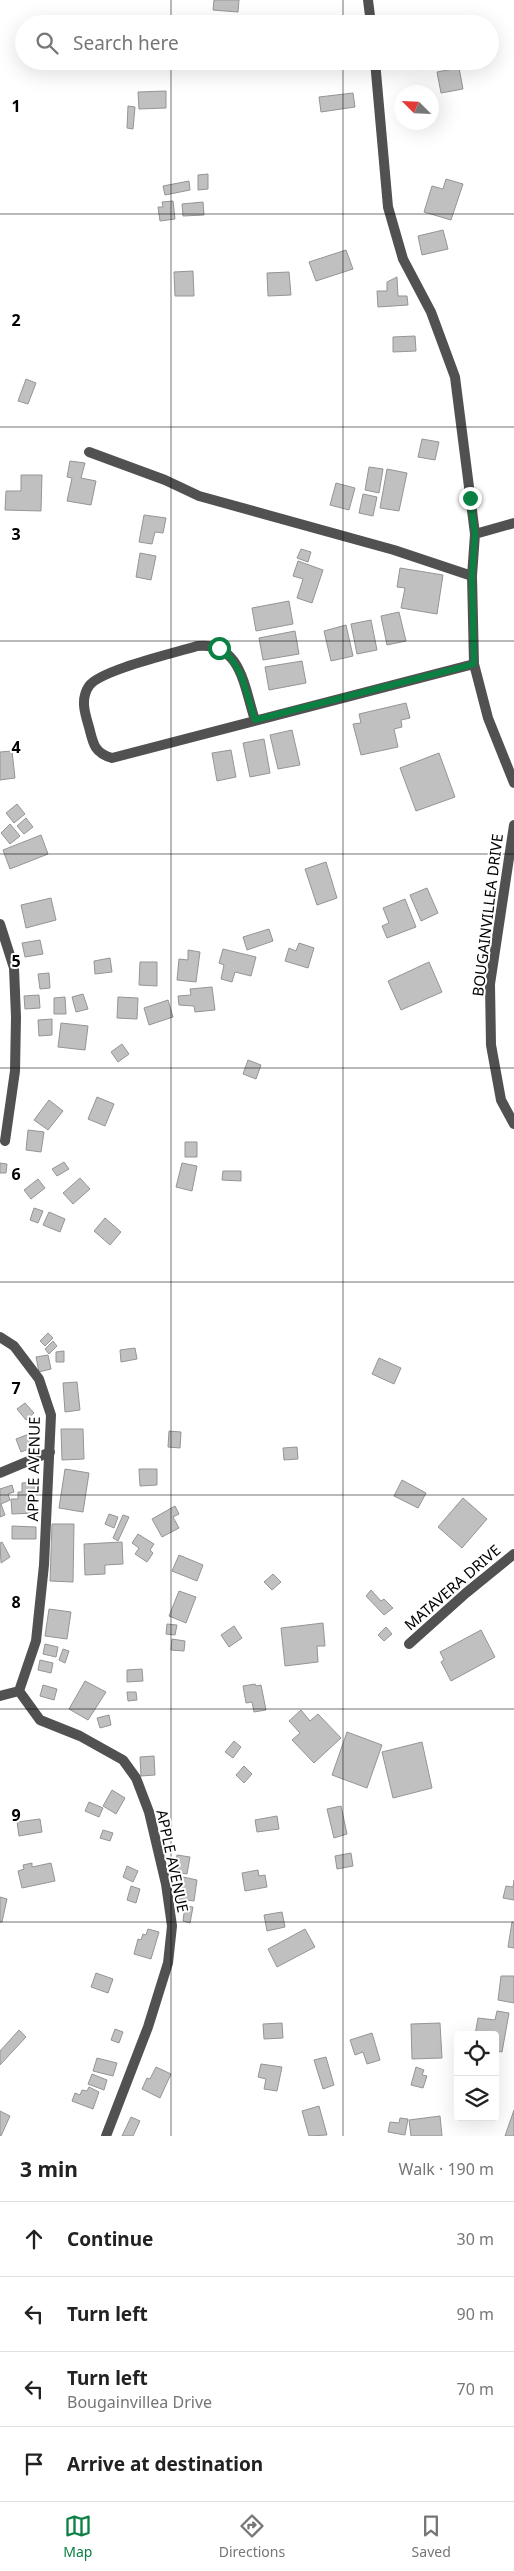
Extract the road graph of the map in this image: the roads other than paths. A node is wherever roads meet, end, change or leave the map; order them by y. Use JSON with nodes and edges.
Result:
{"nodes":[{"id":1,"x":368,"y":0,"type":"edge"},
{"id":2,"x":370,"y":15,"type":"edge"},
{"id":3,"x":376,"y":70,"type":"edge"},
{"id":4,"x":89,"y":452,"type":"dead end"},
{"id":5,"x":514,"y":523,"type":"edge"},
{"id":6,"x":475,"y":534,"type":"junction"},
{"id":7,"x":472,"y":576,"type":"junction"},
{"id":8,"x":474,"y":664,"type":"junction"},
{"id":9,"x":255,"y":720,"type":"junction"},
{"id":10,"x":514,"y":782,"type":"edge"},
{"id":11,"x":514,"y":825,"type":"edge"},
{"id":12,"x":0,"y":924,"type":"edge"},
{"id":13,"x":514,"y":1124,"type":"edge"},
{"id":14,"x":5,"y":1140,"type":"dead end"},
{"id":15,"x":0,"y":1337,"type":"edge"},
{"id":16,"x":50,"y":1452,"type":"junction"},
{"id":17,"x":0,"y":1473,"type":"edge"},
{"id":18,"x":514,"y":1554,"type":"edge"},
{"id":19,"x":409,"y":1644,"type":"dead end"},
{"id":20,"x":19,"y":1691,"type":"junction"},
{"id":21,"x":0,"y":1696,"type":"edge"},
{"id":22,"x":106,"y":2136,"type":"edge"}],
"edges":[{"from":1,"to":2,"type":"street"},
{"from":3,"to":6,"type":"street"},
{"from":4,"to":7,"type":"street"},
{"from":5,"to":6,"type":"street"},
{"from":6,"to":7,"type":"street"},
{"from":7,"to":8,"type":"street"},
{"from":8,"to":9,"type":"street"},
{"from":8,"to":10,"type":"street"},
{"from":9,"to":9,"type":"street"},
{"from":11,"to":13,"type":"street","name":"BOUGAINVILLEA DRIVE"},
{"from":12,"to":14,"type":"street"},
{"from":15,"to":16,"type":"street","name":"APPLE AVENUE"},
{"from":16,"to":17,"type":"street"},
{"from":16,"to":20,"type":"street","name":"APPLE AVENUE"},
{"from":18,"to":19,"type":"street","name":"MATAVERA DRIVE"},
{"from":20,"to":21,"type":"street"},
{"from":20,"to":22,"type":"street","name":"APPLE AVENUE"}]}
